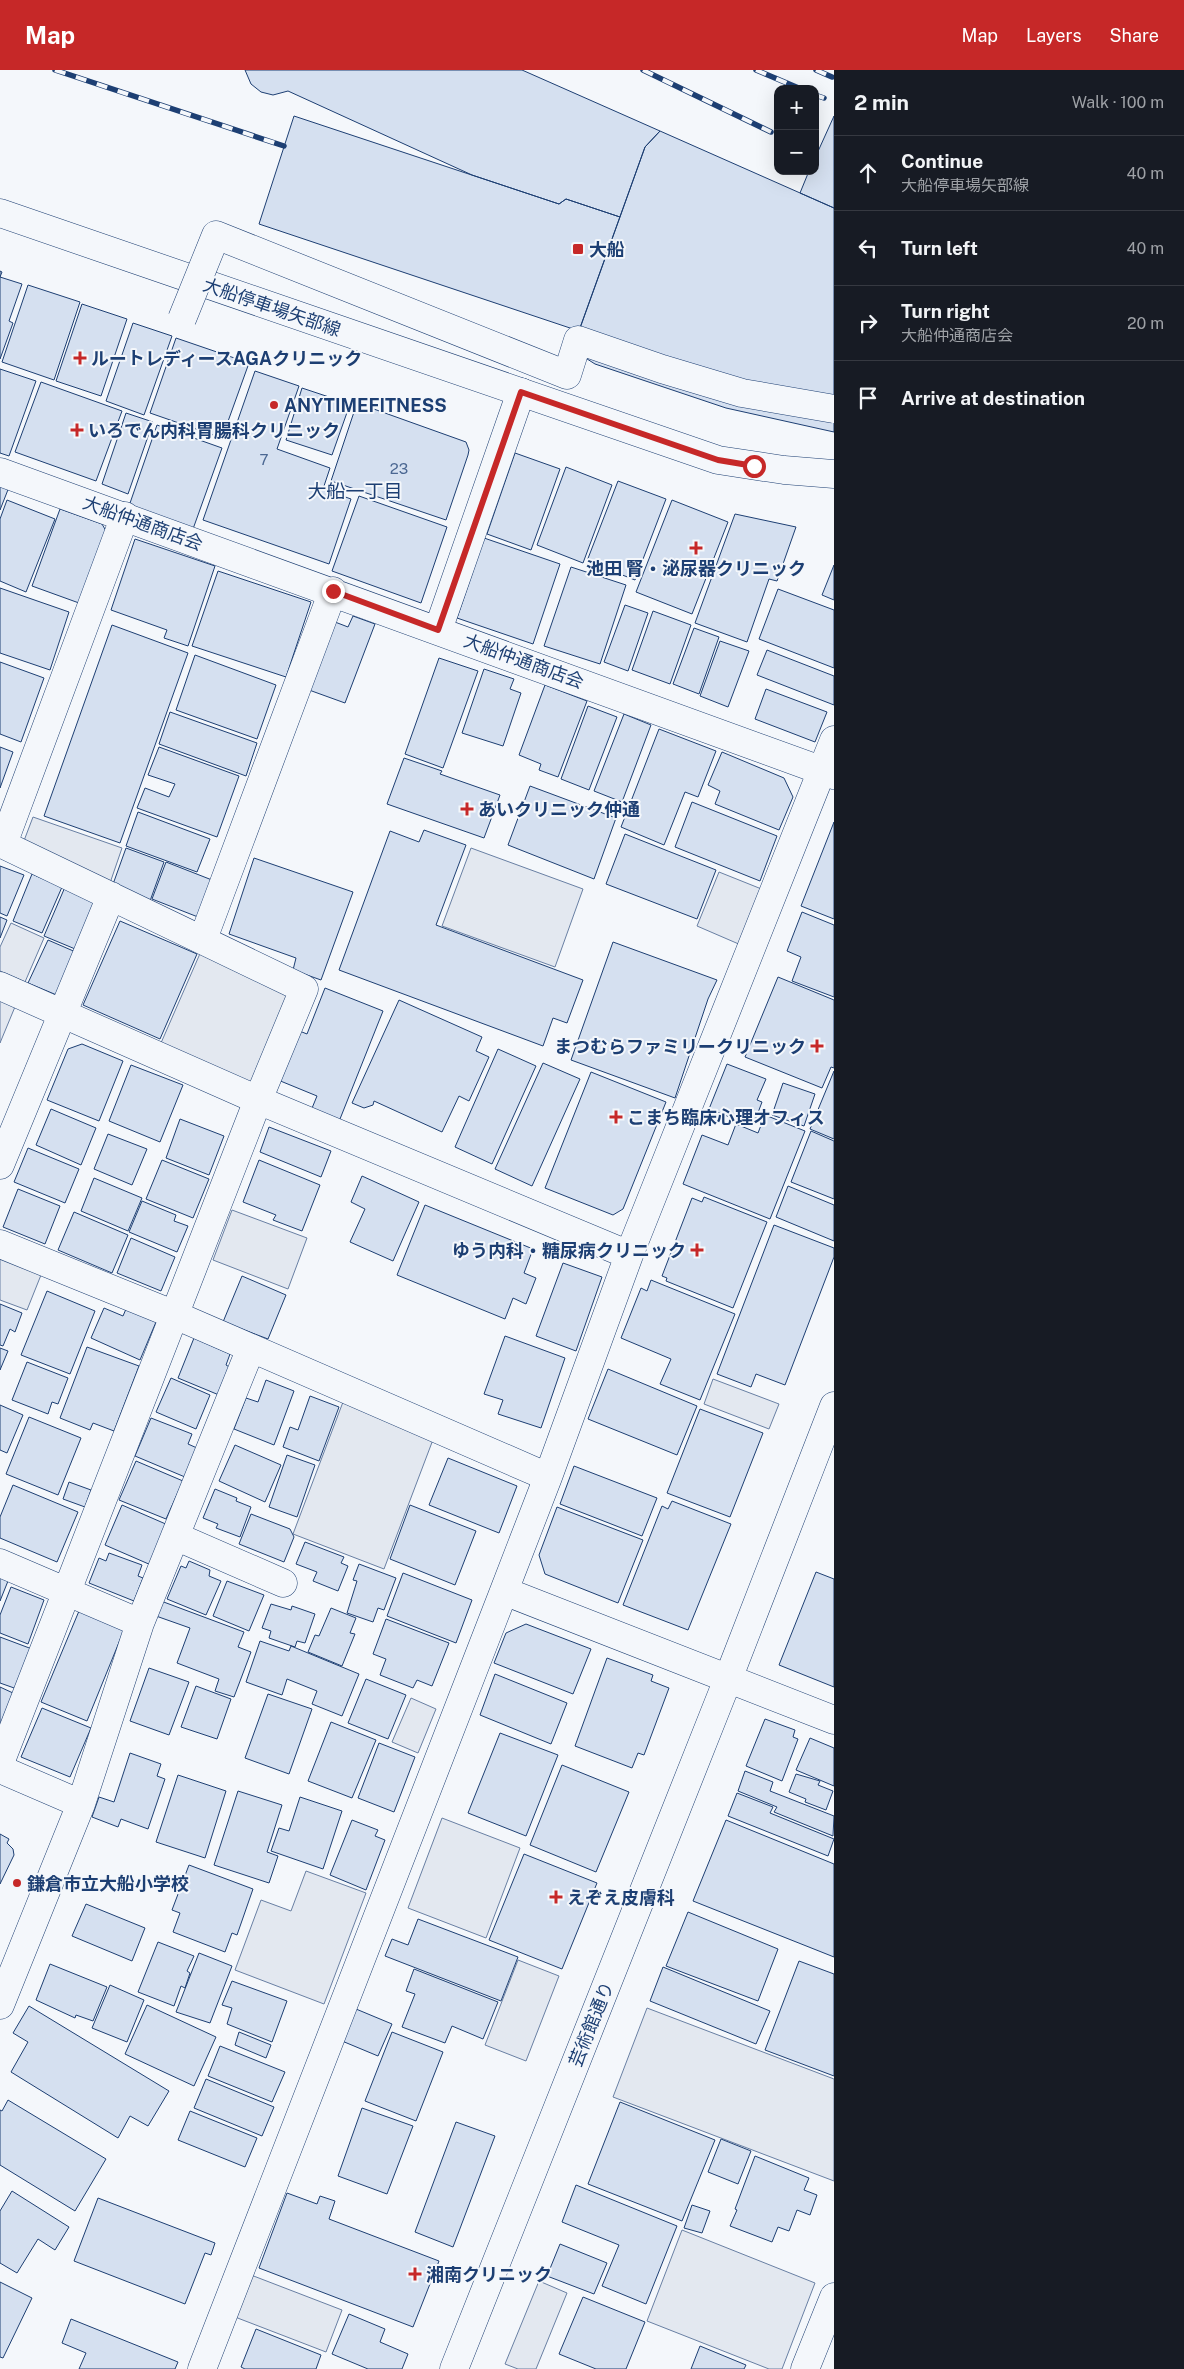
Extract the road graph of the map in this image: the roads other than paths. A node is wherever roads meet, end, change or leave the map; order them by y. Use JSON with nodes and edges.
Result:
{"nodes":[{"id":1,"x":0,"y":213,"type":"edge"},
{"id":2,"x":182,"y":319,"type":"dead end"},
{"id":3,"x":521,"y":392,"type":"junction"},
{"id":4,"x":834,"y":409,"type":"edge"},
{"id":5,"x":0,"y":472,"type":"edge"},
{"id":6,"x":834,"y":474,"type":"edge"},
{"id":7,"x":124,"y":516,"type":"junction"},
{"id":8,"x":333,"y":591,"type":"junction"},
{"id":9,"x":438,"y":630,"type":"junction"},
{"id":10,"x":834,"y":740,"type":"edge"},
{"id":11,"x":828,"y":773,"type":"edge"},
{"id":12,"x":2,"y":844,"type":"edge"},
{"id":13,"x":111,"y":896,"type":"junction"},
{"id":14,"x":203,"y":939,"type":"junction"},
{"id":15,"x":0,"y":986,"type":"edge"},
{"id":16,"x":61,"y":1013,"type":"junction"},
{"id":17,"x":258,"y":1100,"type":"junction"},
{"id":18,"x":0,"y":1165,"type":"edge"},
{"id":19,"x":0,"y":1244,"type":"edge"},
{"id":20,"x":629,"y":1255,"type":"junction"},
{"id":21,"x":175,"y":1315,"type":"junction"},
{"id":22,"x":251,"y":1348,"type":"junction"},
{"id":23,"x":834,"y":1406,"type":"edge"},
{"id":24,"x":548,"y":1477,"type":"junction"},
{"id":25,"x":175,"y":1536,"type":"junction"},
{"id":26,"x":0,"y":1562,"type":"edge"},
{"id":27,"x":283,"y":1583,"type":"dead end"},
{"id":28,"x":66,"y":1590,"type":"junction"},
{"id":29,"x":504,"y":1591,"type":"junction"},
{"id":30,"x":140,"y":1623,"type":"junction"},
{"id":31,"x":728,"y":1679,"type":"junction"},
{"id":32,"x":834,"y":1720,"type":"edge"},
{"id":33,"x":0,"y":1764,"type":"edge"},
{"id":34,"x":0,"y":1769,"type":"edge"},
{"id":35,"x":81,"y":1804,"type":"junction"},
{"id":36,"x":0,"y":2005,"type":"edge"},
{"id":37,"x":834,"y":2297,"type":"edge"},
{"id":38,"x":202,"y":2369,"type":"edge"},
{"id":39,"x":454,"y":2369,"type":"edge"},
{"id":40,"x":805,"y":2369,"type":"edge"}],
"edges":[{"from":1,"to":3,"type":"street","name":"大船停車場矢部線"},
{"from":2,"to":4,"type":"street","bridge":true},
{"from":3,"to":6,"type":"street","name":"大船停車場矢部線"},
{"from":3,"to":9,"type":"street"},
{"from":5,"to":7,"type":"street","name":"大船仲通商店会"},
{"from":7,"to":8,"type":"street","name":"大船仲通商店会"},
{"from":7,"to":12,"type":"street"},
{"from":8,"to":9,"type":"street","name":"大船仲通商店会"},
{"from":8,"to":14,"type":"street"},
{"from":9,"to":11,"type":"street","name":"大船仲通商店会"},
{"from":10,"to":11,"type":"street"},
{"from":11,"to":20,"type":"street"},
{"from":12,"to":13,"type":"street"},
{"from":13,"to":14,"type":"street"},
{"from":13,"to":16,"type":"street"},
{"from":14,"to":17,"type":"street"},
{"from":15,"to":16,"type":"street"},
{"from":16,"to":17,"type":"street"},
{"from":16,"to":18,"type":"street"},
{"from":17,"to":20,"type":"street"},
{"from":17,"to":21,"type":"street"},
{"from":19,"to":21,"type":"street"},
{"from":20,"to":24,"type":"street"},
{"from":21,"to":22,"type":"street"},
{"from":21,"to":28,"type":"street"},
{"from":22,"to":24,"type":"street"},
{"from":22,"to":25,"type":"street"},
{"from":23,"to":31,"type":"street","name":"芸術館通り"},
{"from":24,"to":29,"type":"street"},
{"from":25,"to":27,"type":"street"},
{"from":25,"to":30,"type":"street"},
{"from":26,"to":28,"type":"street"},
{"from":28,"to":30,"type":"street"},
{"from":28,"to":33,"type":"street"},
{"from":29,"to":31,"type":"street"},
{"from":29,"to":38,"type":"street"},
{"from":30,"to":35,"type":"street"},
{"from":31,"to":32,"type":"street"},
{"from":31,"to":39,"type":"street","name":"芸術館通り"},
{"from":34,"to":35,"type":"street"},
{"from":35,"to":36,"type":"street"},
{"from":37,"to":40,"type":"street"}]}
